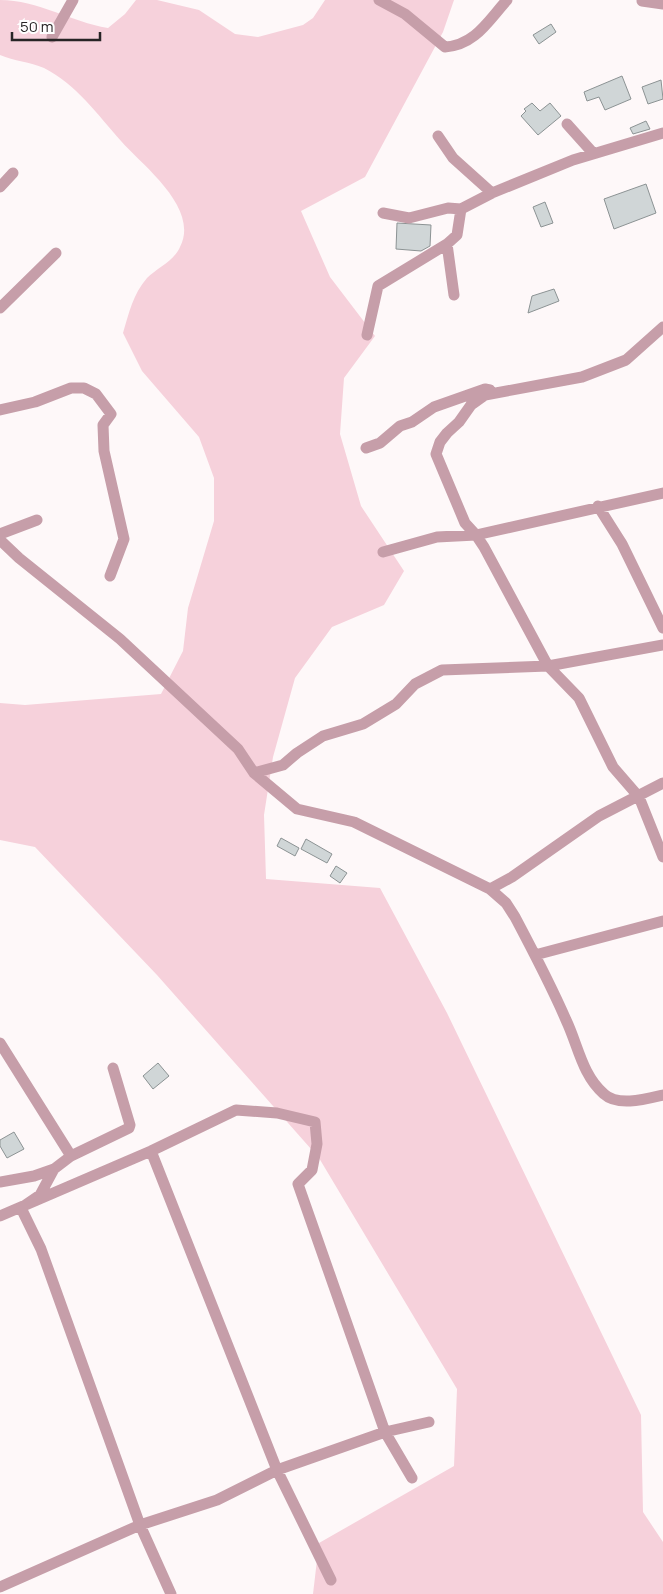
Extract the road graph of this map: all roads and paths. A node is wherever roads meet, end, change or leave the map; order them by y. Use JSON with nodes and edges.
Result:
{"nodes":[{"id":1,"x":73,"y":0,"type":"edge"},
{"id":2,"x":379,"y":0,"type":"edge"},
{"id":3,"x":507,"y":0,"type":"edge"},
{"id":4,"x":642,"y":1,"type":"edge"},
{"id":5,"x":663,"y":4,"type":"edge"},
{"id":6,"x":52,"y":37,"type":"dead end"},
{"id":7,"x":566,"y":124,"type":"dead end"},
{"id":8,"x":663,"y":133,"type":"edge"},
{"id":9,"x":438,"y":136,"type":"dead end"},
{"id":10,"x":593,"y":154,"type":"junction"},
{"id":11,"x":13,"y":173,"type":"dead end"},
{"id":12,"x":0,"y":187,"type":"edge"},
{"id":13,"x":492,"y":193,"type":"junction"},
{"id":14,"x":461,"y":209,"type":"junction"},
{"id":15,"x":383,"y":213,"type":"dead end"},
{"id":16,"x":447,"y":244,"type":"junction"},
{"id":17,"x":56,"y":253,"type":"dead end"},
{"id":18,"x":454,"y":296,"type":"dead end"},
{"id":19,"x":0,"y":308,"type":"edge"},
{"id":20,"x":663,"y":327,"type":"edge"},
{"id":21,"x":367,"y":335,"type":"dead end"},
{"id":22,"x":499,"y":391,"type":"junction"},
{"id":23,"x":0,"y":410,"type":"edge"},
{"id":24,"x":366,"y":448,"type":"dead end"},
{"id":25,"x":663,"y":493,"type":"edge"},
{"id":26,"x":598,"y":506,"type":"junction"},
{"id":27,"x":37,"y":520,"type":"dead end"},
{"id":28,"x":0,"y":534,"type":"edge"},
{"id":29,"x":476,"y":535,"type":"junction"},
{"id":30,"x":0,"y":540,"type":"edge"},
{"id":31,"x":383,"y":552,"type":"dead end"},
{"id":32,"x":110,"y":576,"type":"dead end"},
{"id":33,"x":663,"y":628,"type":"edge"},
{"id":34,"x":663,"y":645,"type":"edge"},
{"id":35,"x":548,"y":666,"type":"junction"},
{"id":36,"x":254,"y":773,"type":"junction"},
{"id":37,"x":663,"y":783,"type":"edge"},
{"id":38,"x":639,"y":797,"type":"junction"},
{"id":39,"x":663,"y":857,"type":"edge"},
{"id":40,"x":490,"y":889,"type":"junction"},
{"id":41,"x":663,"y":921,"type":"edge"},
{"id":42,"x":535,"y":955,"type":"junction"},
{"id":43,"x":0,"y":1043,"type":"edge"},
{"id":44,"x":113,"y":1068,"type":"dead end"},
{"id":45,"x":663,"y":1095,"type":"edge"},
{"id":46,"x":150,"y":1151,"type":"junction"},
{"id":47,"x":71,"y":1156,"type":"junction"},
{"id":48,"x":54,"y":1169,"type":"junction"},
{"id":49,"x":0,"y":1182,"type":"edge"},
{"id":50,"x":21,"y":1208,"type":"junction"},
{"id":51,"x":0,"y":1216,"type":"edge"},
{"id":52,"x":429,"y":1422,"type":"dead end"},
{"id":53,"x":385,"y":1432,"type":"junction"},
{"id":54,"x":277,"y":1470,"type":"junction"},
{"id":55,"x":412,"y":1478,"type":"dead end"},
{"id":56,"x":140,"y":1525,"type":"junction"},
{"id":57,"x":331,"y":1580,"type":"dead end"},
{"id":58,"x":0,"y":1586,"type":"edge"},
{"id":59,"x":172,"y":1594,"type":"edge"}],
"edges":[{"from":1,"to":6,"type":"street"},
{"from":2,"to":3,"type":"street"},
{"from":4,"to":5,"type":"street"},
{"from":7,"to":10,"type":"street"},
{"from":8,"to":10,"type":"street"},
{"from":9,"to":13,"type":"street"},
{"from":10,"to":13,"type":"street"},
{"from":11,"to":12,"type":"street"},
{"from":13,"to":14,"type":"street"},
{"from":14,"to":15,"type":"street"},
{"from":14,"to":16,"type":"street"},
{"from":16,"to":18,"type":"street"},
{"from":16,"to":21,"type":"street"},
{"from":17,"to":19,"type":"street"},
{"from":20,"to":22,"type":"street"},
{"from":22,"to":24,"type":"street"},
{"from":22,"to":29,"type":"street"},
{"from":23,"to":32,"type":"street"},
{"from":25,"to":26,"type":"street"},
{"from":26,"to":29,"type":"street"},
{"from":26,"to":33,"type":"street"},
{"from":27,"to":28,"type":"street"},
{"from":29,"to":31,"type":"street"},
{"from":29,"to":35,"type":"street"},
{"from":30,"to":36,"type":"street"},
{"from":34,"to":35,"type":"street"},
{"from":35,"to":36,"type":"street"},
{"from":35,"to":38,"type":"street"},
{"from":36,"to":40,"type":"street"},
{"from":37,"to":38,"type":"street"},
{"from":38,"to":39,"type":"street"},
{"from":38,"to":40,"type":"street"},
{"from":40,"to":42,"type":"street"},
{"from":41,"to":42,"type":"street"},
{"from":42,"to":45,"type":"street"},
{"from":43,"to":47,"type":"street"},
{"from":44,"to":47,"type":"street"},
{"from":46,"to":50,"type":"street"},
{"from":46,"to":53,"type":"street"},
{"from":46,"to":54,"type":"street"},
{"from":47,"to":48,"type":"street"},
{"from":48,"to":49,"type":"street"},
{"from":48,"to":50,"type":"street"},
{"from":50,"to":51,"type":"street"},
{"from":50,"to":56,"type":"street"},
{"from":52,"to":53,"type":"street"},
{"from":53,"to":54,"type":"street"},
{"from":53,"to":55,"type":"street"},
{"from":54,"to":56,"type":"street"},
{"from":54,"to":57,"type":"street"},
{"from":56,"to":58,"type":"street"},
{"from":56,"to":59,"type":"street"}]}
